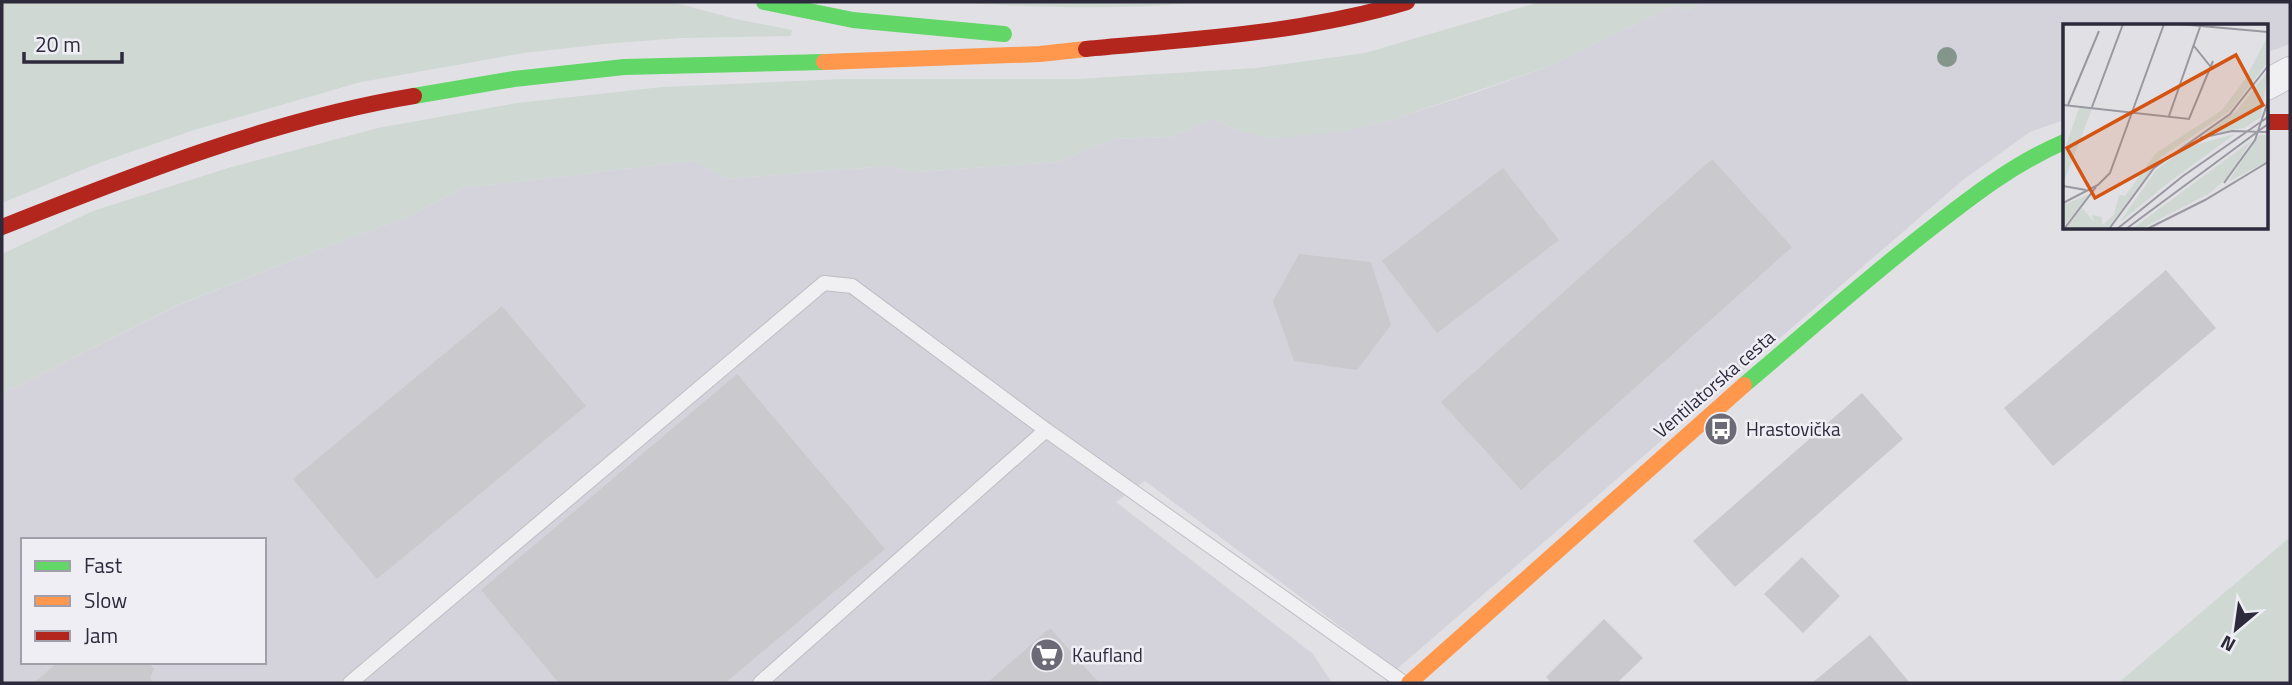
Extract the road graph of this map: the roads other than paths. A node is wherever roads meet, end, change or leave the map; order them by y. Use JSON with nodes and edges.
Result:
{"nodes":[{"id":1,"x":764,"y":2,"type":"edge"},
{"id":2,"x":1407,"y":2,"type":"edge"},
{"id":3,"x":1242,"y":34,"type":"junction"},
{"id":4,"x":1015,"y":35,"type":"dead end"},
{"id":5,"x":1053,"y":36,"type":"dead end"},
{"id":6,"x":2290,"y":72,"type":"edge"},
{"id":7,"x":2268,"y":84,"type":"edge"},
{"id":8,"x":2268,"y":122,"type":"edge"},
{"id":9,"x":2290,"y":122,"type":"edge"},
{"id":10,"x":2063,"y":142,"type":"edge"},
{"id":11,"x":2,"y":227,"type":"edge"},
{"id":12,"x":1046,"y":430,"type":"junction"},
{"id":13,"x":350,"y":683,"type":"edge"},
{"id":14,"x":760,"y":683,"type":"edge"},
{"id":15,"x":1404,"y":683,"type":"edge"},
{"id":16,"x":1409,"y":683,"type":"edge"}],
"edges":[{"from":1,"to":4,"type":"main road"},
{"from":2,"to":3,"type":"main road"},
{"from":3,"to":5,"type":"main road"},
{"from":3,"to":11,"type":"main road"},
{"from":6,"to":7,"type":"street"},
{"from":8,"to":9,"type":"main road"},
{"from":10,"to":16,"type":"main road","name":"Ventilatorska cesta"},
{"from":12,"to":13,"type":"lane"},
{"from":12,"to":14,"type":"lane"},
{"from":12,"to":15,"type":"lane"}]}
